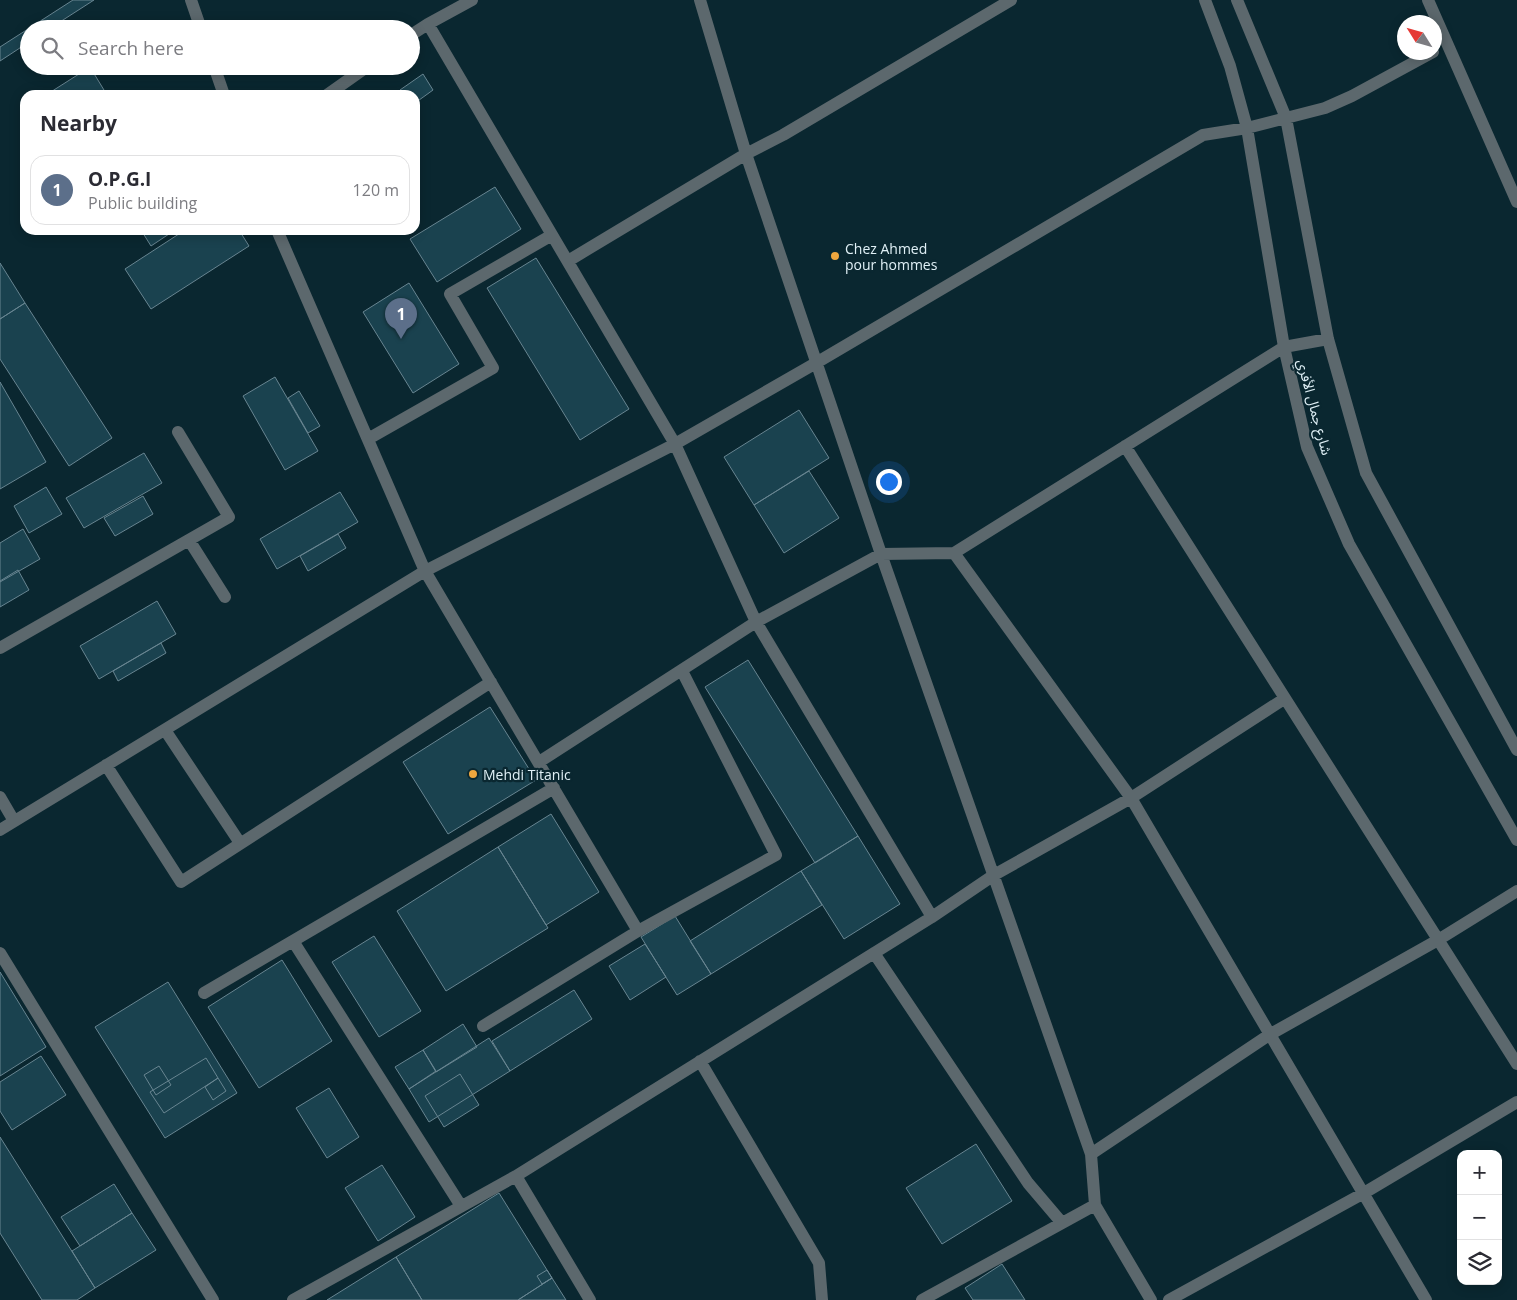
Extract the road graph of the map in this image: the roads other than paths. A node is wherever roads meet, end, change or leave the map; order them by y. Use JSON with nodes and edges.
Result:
{"nodes":[{"id":1,"x":192,"y":0,"type":"edge"},
{"id":2,"x":472,"y":0,"type":"edge"},
{"id":3,"x":700,"y":0,"type":"edge"},
{"id":4,"x":1011,"y":0,"type":"edge"},
{"id":5,"x":1204,"y":0,"type":"edge"},
{"id":6,"x":1236,"y":0,"type":"edge"},
{"id":7,"x":1428,"y":0,"type":"edge"},
{"id":8,"x":198,"y":20,"type":"edge"},
{"id":9,"x":428,"y":24,"type":"junction"},
{"id":10,"x":420,"y":29,"type":"edge"},
{"id":11,"x":1448,"y":45,"type":"junction"},
{"id":12,"x":1442,"y":48,"type":"edge"},
{"id":13,"x":1419,"y":60,"type":"edge"},
{"id":14,"x":217,"y":75,"type":"edge"},
{"id":15,"x":355,"y":75,"type":"edge"},
{"id":16,"x":222,"y":90,"type":"edge"},
{"id":17,"x":334,"y":90,"type":"edge"},
{"id":18,"x":1286,"y":118,"type":"junction"},
{"id":19,"x":1247,"y":128,"type":"junction"},
{"id":20,"x":746,"y":154,"type":"junction"},
{"id":21,"x":1517,"y":202,"type":"edge"},
{"id":22,"x":279,"y":235,"type":"edge"},
{"id":23,"x":552,"y":235,"type":"junction"},
{"id":24,"x":568,"y":261,"type":"junction"},
{"id":25,"x":1328,"y":340,"type":"junction"},
{"id":26,"x":1284,"y":347,"type":"junction"},
{"id":27,"x":816,"y":363,"type":"junction"},
{"id":28,"x":178,"y":432,"type":"dead end"},
{"id":29,"x":368,"y":439,"type":"junction"},
{"id":30,"x":675,"y":444,"type":"junction"},
{"id":31,"x":1124,"y":446,"type":"junction"},
{"id":32,"x":189,"y":540,"type":"junction"},
{"id":33,"x":954,"y":553,"type":"junction"},
{"id":34,"x":881,"y":554,"type":"junction"},
{"id":35,"x":425,"y":571,"type":"junction"},
{"id":36,"x":225,"y":597,"type":"dead end"},
{"id":37,"x":756,"y":622,"type":"junction"},
{"id":38,"x":0,"y":648,"type":"edge"},
{"id":39,"x":682,"y":671,"type":"junction"},
{"id":40,"x":491,"y":682,"type":"junction"},
{"id":41,"x":1284,"y":699,"type":"junction"},
{"id":42,"x":165,"y":730,"type":"junction"},
{"id":43,"x":1517,"y":750,"type":"edge"},
{"id":44,"x":539,"y":762,"type":"junction"},
{"id":45,"x":106,"y":765,"type":"junction"},
{"id":46,"x":554,"y":788,"type":"junction"},
{"id":47,"x":0,"y":797,"type":"edge"},
{"id":48,"x":1131,"y":798,"type":"junction"},
{"id":49,"x":14,"y":821,"type":"junction"},
{"id":50,"x":0,"y":830,"type":"edge"},
{"id":51,"x":1517,"y":840,"type":"edge"},
{"id":52,"x":240,"y":843,"type":"junction"},
{"id":53,"x":994,"y":875,"type":"junction"},
{"id":54,"x":1517,"y":891,"type":"edge"},
{"id":55,"x":932,"y":917,"type":"junction"},
{"id":56,"x":638,"y":931,"type":"junction"},
{"id":57,"x":293,"y":940,"type":"junction"},
{"id":58,"x":1438,"y":940,"type":"junction"},
{"id":59,"x":0,"y":953,"type":"edge"},
{"id":60,"x":874,"y":953,"type":"junction"},
{"id":61,"x":204,"y":993,"type":"dead end"},
{"id":62,"x":483,"y":1026,"type":"dead end"},
{"id":63,"x":1269,"y":1035,"type":"junction"},
{"id":64,"x":700,"y":1061,"type":"junction"},
{"id":65,"x":1517,"y":1064,"type":"edge"},
{"id":66,"x":1517,"y":1102,"type":"edge"},
{"id":67,"x":1091,"y":1154,"type":"junction"},
{"id":68,"x":516,"y":1176,"type":"junction"},
{"id":69,"x":1364,"y":1193,"type":"junction"},
{"id":70,"x":1095,"y":1205,"type":"junction"},
{"id":71,"x":461,"y":1206,"type":"junction"},
{"id":72,"x":1062,"y":1223,"type":"junction"},
{"id":73,"x":212,"y":1300,"type":"edge"},
{"id":74,"x":293,"y":1300,"type":"edge"},
{"id":75,"x":590,"y":1300,"type":"edge"},
{"id":76,"x":822,"y":1300,"type":"edge"},
{"id":77,"x":922,"y":1300,"type":"edge"},
{"id":78,"x":1151,"y":1300,"type":"edge"},
{"id":79,"x":1169,"y":1300,"type":"edge"},
{"id":80,"x":1426,"y":1300,"type":"edge"}],
"edges":[{"from":1,"to":8,"type":"street"},
{"from":2,"to":9,"type":"street"},
{"from":3,"to":20,"type":"street"},
{"from":4,"to":20,"type":"street"},
{"from":5,"to":19,"type":"street","name":"شارع جمال الأفري"},
{"from":6,"to":18,"type":"street"},
{"from":7,"to":11,"type":"street"},
{"from":9,"to":10,"type":"street"},
{"from":9,"to":23,"type":"street"},
{"from":11,"to":12,"type":"street"},
{"from":11,"to":21,"type":"street"},
{"from":13,"to":18,"type":"street"},
{"from":14,"to":16,"type":"street"},
{"from":15,"to":17,"type":"street"},
{"from":18,"to":19,"type":"street"},
{"from":18,"to":25,"type":"street"},
{"from":19,"to":26,"type":"street","name":"شارع جمال الأفري"},
{"from":19,"to":27,"type":"street"},
{"from":20,"to":24,"type":"street"},
{"from":20,"to":27,"type":"street"},
{"from":22,"to":29,"type":"street"},
{"from":23,"to":24,"type":"street"},
{"from":23,"to":29,"type":"street"},
{"from":24,"to":30,"type":"street"},
{"from":25,"to":26,"type":"street"},
{"from":25,"to":43,"type":"street"},
{"from":26,"to":31,"type":"street"},
{"from":26,"to":51,"type":"street","name":"شارع جمال الأفري"},
{"from":27,"to":30,"type":"street"},
{"from":27,"to":34,"type":"street"},
{"from":28,"to":32,"type":"street"},
{"from":29,"to":35,"type":"street"},
{"from":30,"to":35,"type":"street"},
{"from":30,"to":37,"type":"street"},
{"from":31,"to":33,"type":"street"},
{"from":31,"to":41,"type":"street"},
{"from":32,"to":36,"type":"street"},
{"from":32,"to":38,"type":"street"},
{"from":33,"to":34,"type":"street"},
{"from":33,"to":48,"type":"street"},
{"from":34,"to":37,"type":"street"},
{"from":34,"to":53,"type":"street"},
{"from":35,"to":40,"type":"street"},
{"from":35,"to":42,"type":"street"},
{"from":37,"to":39,"type":"street"},
{"from":37,"to":55,"type":"street"},
{"from":39,"to":44,"type":"street"},
{"from":39,"to":56,"type":"street"},
{"from":40,"to":44,"type":"street"},
{"from":40,"to":52,"type":"street"},
{"from":41,"to":48,"type":"street"},
{"from":41,"to":58,"type":"street"},
{"from":42,"to":45,"type":"street"},
{"from":42,"to":52,"type":"street"},
{"from":44,"to":46,"type":"street"},
{"from":45,"to":49,"type":"street"},
{"from":45,"to":52,"type":"street"},
{"from":46,"to":56,"type":"street"},
{"from":46,"to":57,"type":"street"},
{"from":47,"to":49,"type":"street"},
{"from":48,"to":53,"type":"street"},
{"from":48,"to":63,"type":"street"},
{"from":49,"to":50,"type":"street"},
{"from":53,"to":55,"type":"street"},
{"from":53,"to":67,"type":"street"},
{"from":54,"to":58,"type":"street"},
{"from":55,"to":60,"type":"street"},
{"from":56,"to":62,"type":"street"},
{"from":57,"to":61,"type":"street"},
{"from":57,"to":71,"type":"street"},
{"from":58,"to":63,"type":"street"},
{"from":58,"to":65,"type":"street"},
{"from":59,"to":73,"type":"street"},
{"from":60,"to":64,"type":"street"},
{"from":60,"to":72,"type":"street"},
{"from":63,"to":67,"type":"street"},
{"from":63,"to":69,"type":"street"},
{"from":64,"to":68,"type":"street"},
{"from":64,"to":76,"type":"street"},
{"from":66,"to":69,"type":"street"},
{"from":67,"to":70,"type":"street"},
{"from":68,"to":71,"type":"street"},
{"from":68,"to":75,"type":"street"},
{"from":69,"to":79,"type":"street"},
{"from":69,"to":80,"type":"street"},
{"from":70,"to":72,"type":"street"},
{"from":70,"to":78,"type":"street"},
{"from":71,"to":74,"type":"street"},
{"from":72,"to":77,"type":"street"}]}
